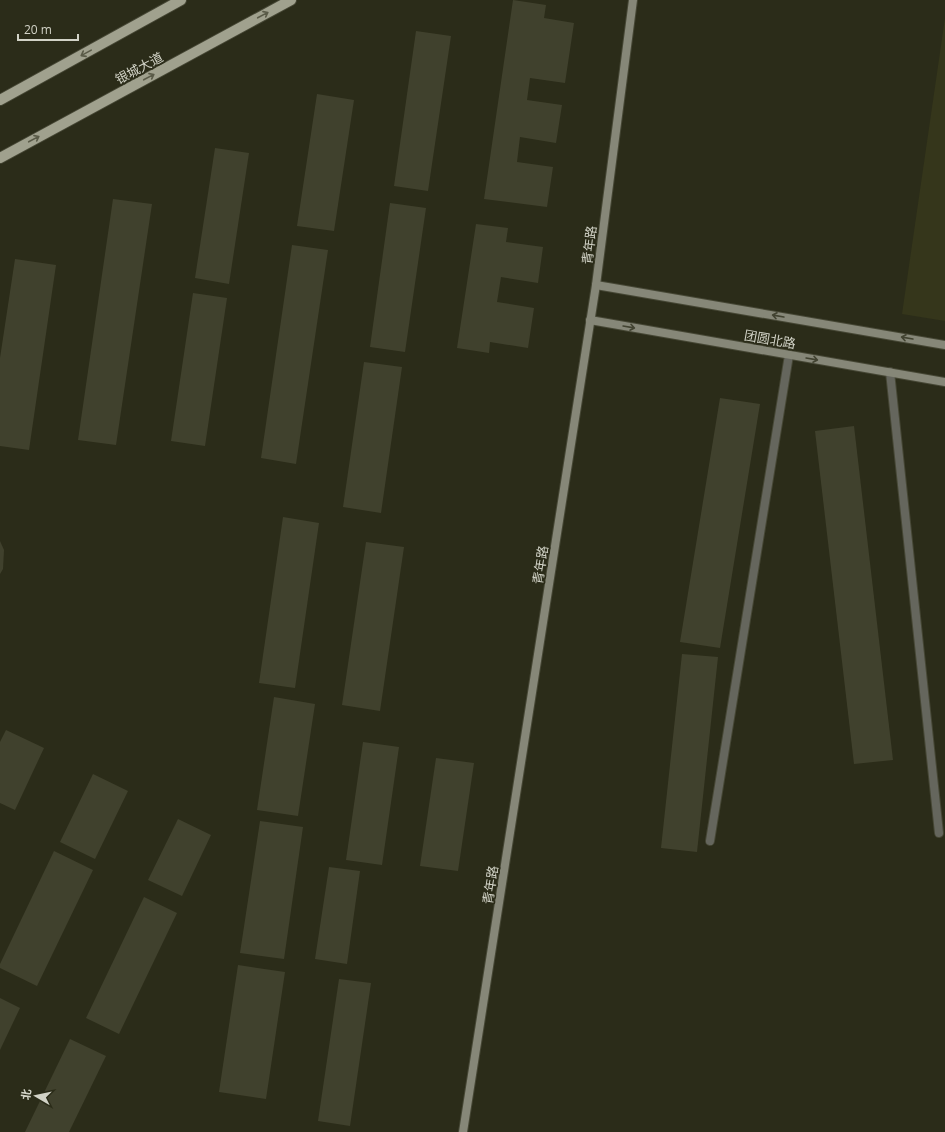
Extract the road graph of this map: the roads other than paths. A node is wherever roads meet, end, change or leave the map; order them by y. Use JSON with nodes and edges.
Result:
{"nodes":[{"id":1,"x":181,"y":0,"type":"edge"},
{"id":2,"x":291,"y":0,"type":"edge"},
{"id":3,"x":633,"y":0,"type":"edge"},
{"id":4,"x":0,"y":100,"type":"edge"},
{"id":5,"x":0,"y":158,"type":"edge"},
{"id":6,"x":596,"y":285,"type":"junction"},
{"id":7,"x":590,"y":320,"type":"junction"},
{"id":8,"x":945,"y":345,"type":"edge"},
{"id":9,"x":789,"y":355,"type":"junction"},
{"id":10,"x":890,"y":372,"type":"junction"},
{"id":11,"x":945,"y":382,"type":"edge"},
{"id":12,"x":939,"y":833,"type":"dead end"},
{"id":13,"x":710,"y":841,"type":"dead end"},
{"id":14,"x":463,"y":1132,"type":"edge"}],
"edges":[{"from":1,"to":4,"type":"main road","one_way":true},
{"from":5,"to":2,"type":"main road","name":"银城大道","one_way":true},
{"from":3,"to":6,"type":"street","name":"青年路"},
{"from":6,"to":7,"type":"street","name":"青年路"},
{"from":8,"to":6,"type":"street","name":"团圆北路","one_way":true},
{"from":7,"to":9,"type":"street","name":"团圆北路","one_way":true},
{"from":7,"to":14,"type":"street","name":"青年路"},
{"from":9,"to":10,"type":"street","name":"团圆北路","one_way":true},
{"from":9,"to":13,"type":"street"},
{"from":10,"to":11,"type":"street","name":"团圆北路"},
{"from":10,"to":12,"type":"street"}]}
